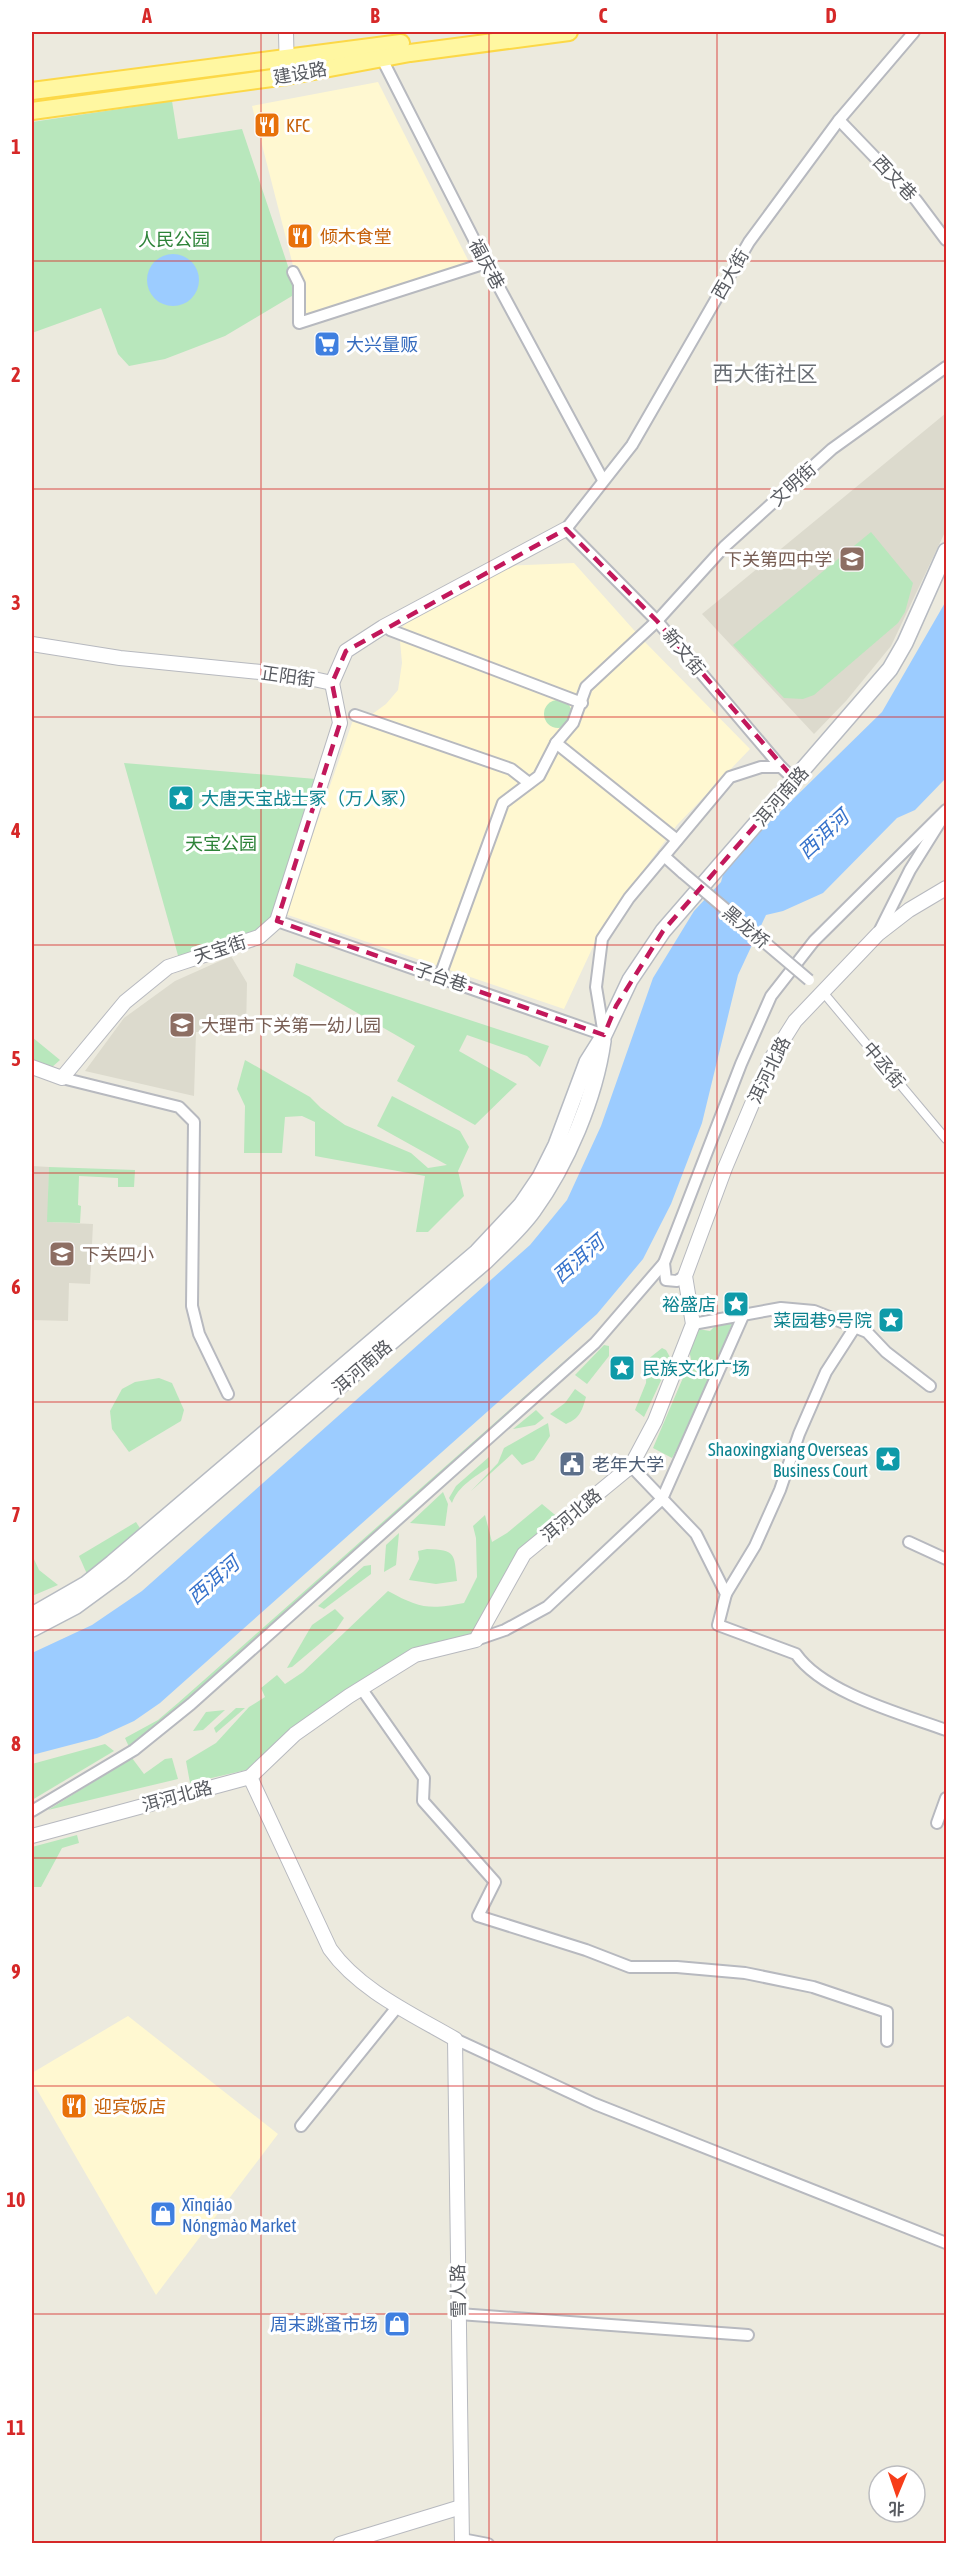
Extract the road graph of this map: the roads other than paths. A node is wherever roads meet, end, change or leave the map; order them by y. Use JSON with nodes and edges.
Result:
{"nodes":[{"id":1,"x":286,"y":32,"type":"edge"},
{"id":2,"x":491,"y":32,"type":"edge"},
{"id":3,"x":569,"y":32,"type":"edge"},
{"id":4,"x":914,"y":32,"type":"edge"},
{"id":5,"x":379,"y":52,"type":"junction"},
{"id":6,"x":286,"y":57,"type":"junction"},
{"id":7,"x":287,"y":76,"type":"junction"},
{"id":8,"x":32,"y":91,"type":"edge"},
{"id":9,"x":32,"y":111,"type":"edge"},
{"id":10,"x":839,"y":120,"type":"junction"},
{"id":11,"x":946,"y":240,"type":"edge"},
{"id":12,"x":486,"y":263,"type":"junction"},
{"id":13,"x":293,"y":272,"type":"dead end"},
{"id":14,"x":946,"y":367,"type":"edge"},
{"id":15,"x":603,"y":480,"type":"junction"},
{"id":16,"x":566,"y":530,"type":"junction"},
{"id":17,"x":946,"y":551,"type":"edge"},
{"id":18,"x":657,"y":621,"type":"junction"},
{"id":19,"x":390,"y":630,"type":"dead end"},
{"id":20,"x":32,"y":644,"type":"edge"},
{"id":21,"x":332,"y":683,"type":"junction"},
{"id":22,"x":582,"y":703,"type":"junction"},
{"id":23,"x":355,"y":714,"type":"dead end"},
{"id":24,"x":556,"y":743,"type":"junction"},
{"id":25,"x":781,"y":767,"type":"junction"},
{"id":26,"x":795,"y":780,"type":"junction"},
{"id":27,"x":529,"y":783,"type":"junction"},
{"id":28,"x":946,"y":811,"type":"edge"},
{"id":29,"x":677,"y":840,"type":"junction"},
{"id":30,"x":664,"y":856,"type":"junction"},
{"id":31,"x":946,"y":888,"type":"edge"},
{"id":32,"x":277,"y":921,"type":"junction"},
{"id":33,"x":878,"y":934,"type":"junction"},
{"id":34,"x":440,"y":976,"type":"junction"},
{"id":35,"x":822,"y":991,"type":"junction"},
{"id":36,"x":604,"y":1035,"type":"junction"},
{"id":37,"x":32,"y":1067,"type":"edge"},
{"id":38,"x":62,"y":1078,"type":"junction"},
{"id":39,"x":946,"y":1138,"type":"edge"},
{"id":40,"x":664,"y":1263,"type":"junction"},
{"id":41,"x":685,"y":1276,"type":"junction"},
{"id":42,"x":742,"y":1316,"type":"junction"},
{"id":43,"x":693,"y":1324,"type":"junction"},
{"id":44,"x":855,"y":1327,"type":"junction"},
{"id":45,"x":930,"y":1386,"type":"dead end"},
{"id":46,"x":228,"y":1394,"type":"dead end"},
{"id":47,"x":631,"y":1466,"type":"junction"},
{"id":48,"x":662,"y":1498,"type":"junction"},
{"id":49,"x":909,"y":1542,"type":"dead end"},
{"id":50,"x":946,"y":1559,"type":"edge"},
{"id":51,"x":726,"y":1594,"type":"junction"},
{"id":52,"x":32,"y":1615,"type":"edge"},
{"id":53,"x":32,"y":1629,"type":"edge"},
{"id":54,"x":476,"y":1640,"type":"junction"},
{"id":55,"x":361,"y":1688,"type":"junction"},
{"id":56,"x":946,"y":1730,"type":"edge"},
{"id":57,"x":250,"y":1777,"type":"junction"},
{"id":58,"x":946,"y":1798,"type":"edge"},
{"id":59,"x":32,"y":1811,"type":"edge"},
{"id":60,"x":937,"y":1824,"type":"dead end"},
{"id":61,"x":32,"y":1836,"type":"edge"},
{"id":62,"x":398,"y":2006,"type":"junction"},
{"id":63,"x":454,"y":2039,"type":"junction"},
{"id":64,"x":887,"y":2041,"type":"dead end"},
{"id":65,"x":301,"y":2126,"type":"dead end"},
{"id":66,"x":946,"y":2243,"type":"edge"},
{"id":67,"x":459,"y":2314,"type":"junction"},
{"id":68,"x":748,"y":2335,"type":"dead end"},
{"id":69,"x":461,"y":2507,"type":"junction"},
{"id":70,"x":462,"y":2541,"type":"edge"},
{"id":71,"x":340,"y":2544,"type":"edge"},
{"id":72,"x":488,"y":2544,"type":"edge"}],
"edges":[{"from":1,"to":6,"type":"street"},
{"from":2,"to":5,"type":"main road","name":"建设路"},
{"from":3,"to":5,"type":"main road","name":"建设路"},
{"from":4,"to":10,"type":"street","name":"西大街"},
{"from":5,"to":6,"type":"main road","name":"建设路"},
{"from":5,"to":7,"type":"main road","name":"建设路"},
{"from":5,"to":12,"type":"street","name":"福庆巷"},
{"from":6,"to":7,"type":"street"},
{"from":6,"to":8,"type":"main road","name":"建设路"},
{"from":7,"to":9,"type":"main road","name":"建设路"},
{"from":10,"to":11,"type":"street","name":"西文巷"},
{"from":10,"to":15,"type":"street","name":"西大街"},
{"from":12,"to":13,"type":"street"},
{"from":12,"to":15,"type":"street","name":"福庆巷"},
{"from":14,"to":18,"type":"street","name":"文明街"},
{"from":15,"to":16,"type":"street","name":"西大街"},
{"from":16,"to":18,"type":"street","name":"新文街"},
{"from":16,"to":21,"type":"street","name":"正阳街"},
{"from":17,"to":26,"type":"main road","name":"洱河南路"},
{"from":18,"to":22,"type":"street","name":"文明街"},
{"from":18,"to":25,"type":"street","name":"新文街"},
{"from":19,"to":22,"type":"street"},
{"from":20,"to":21,"type":"street","name":"正阳街"},
{"from":21,"to":32,"type":"street"},
{"from":22,"to":24,"type":"street","name":"文明街"},
{"from":23,"to":27,"type":"street"},
{"from":24,"to":27,"type":"street","name":"文明街"},
{"from":24,"to":29,"type":"street"},
{"from":25,"to":26,"type":"street","name":"新文街"},
{"from":25,"to":29,"type":"street"},
{"from":26,"to":36,"type":"main road","name":"洱河南路"},
{"from":27,"to":34,"type":"street","name":"文明街"},
{"from":28,"to":33,"type":"street"},
{"from":28,"to":40,"type":"street"},
{"from":29,"to":30,"type":"street"},
{"from":30,"to":35,"type":"street","name":"黑龙桥","bridge":true},
{"from":30,"to":36,"type":"street"},
{"from":31,"to":33,"type":"street","name":"洱河北路"},
{"from":32,"to":34,"type":"street","name":"子台巷"},
{"from":32,"to":38,"type":"street","name":"天宝街"},
{"from":33,"to":35,"type":"street","name":"洱河北路"},
{"from":34,"to":36,"type":"street","name":"子台巷"},
{"from":35,"to":39,"type":"street","name":"中丞街"},
{"from":35,"to":41,"type":"street","name":"洱河北路"},
{"from":36,"to":52,"type":"main road","name":"洱河南路"},
{"from":36,"to":53,"type":"main road","name":"洱河南路"},
{"from":37,"to":38,"type":"street"},
{"from":38,"to":46,"type":"street"},
{"from":40,"to":41,"type":"street"},
{"from":40,"to":59,"type":"street"},
{"from":41,"to":43,"type":"street","name":"洱河北路"},
{"from":42,"to":43,"type":"street"},
{"from":42,"to":44,"type":"street"},
{"from":42,"to":48,"type":"street"},
{"from":43,"to":47,"type":"street","name":"洱河北路"},
{"from":44,"to":45,"type":"street"},
{"from":44,"to":51,"type":"street"},
{"from":47,"to":48,"type":"street"},
{"from":47,"to":54,"type":"street","name":"洱河北路"},
{"from":48,"to":51,"type":"street"},
{"from":48,"to":54,"type":"street"},
{"from":49,"to":50,"type":"street"},
{"from":51,"to":56,"type":"street"},
{"from":54,"to":55,"type":"street","name":"洱河北路"},
{"from":55,"to":57,"type":"street","name":"洱河北路"},
{"from":55,"to":64,"type":"street"},
{"from":57,"to":61,"type":"street","name":"洱河北路"},
{"from":57,"to":62,"type":"street"},
{"from":58,"to":60,"type":"street"},
{"from":62,"to":63,"type":"street"},
{"from":62,"to":65,"type":"street"},
{"from":63,"to":66,"type":"street"},
{"from":63,"to":67,"type":"street","name":"雪人路"},
{"from":67,"to":68,"type":"street"},
{"from":67,"to":69,"type":"street","name":"雪人路"},
{"from":69,"to":70,"type":"street","name":"雪人路"},
{"from":69,"to":71,"type":"street"},
{"from":70,"to":72,"type":"street"}]}
